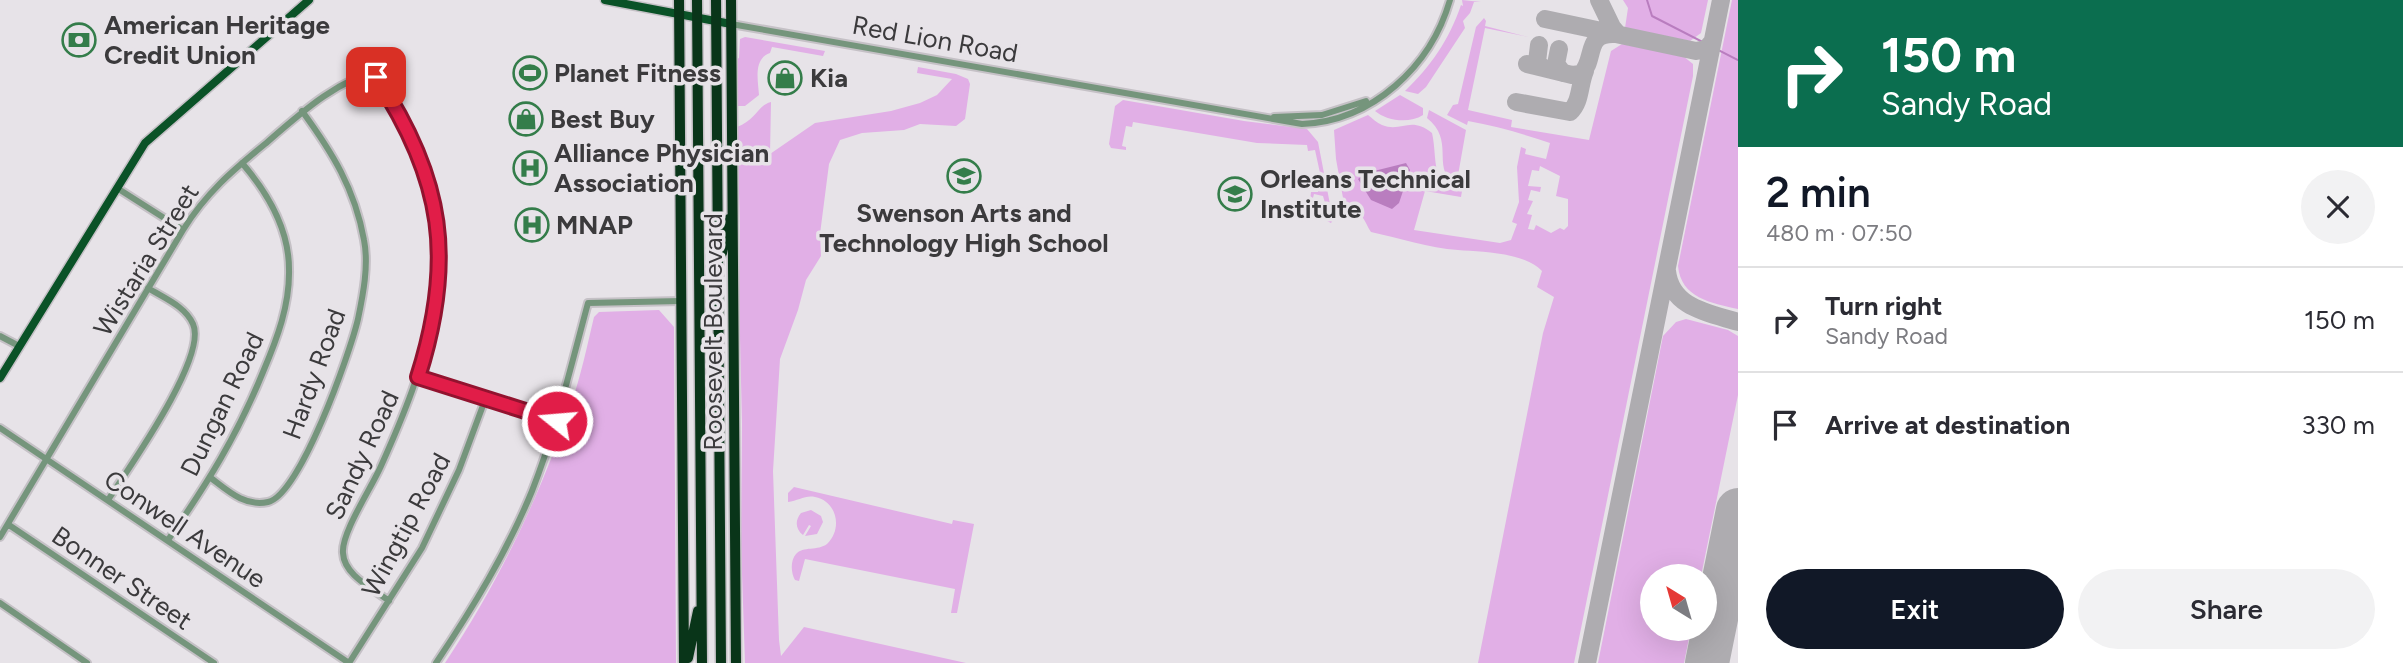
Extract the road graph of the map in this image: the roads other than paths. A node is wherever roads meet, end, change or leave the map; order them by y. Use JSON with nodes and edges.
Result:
{"nodes":[{"id":1,"x":309,"y":0,"type":"edge"},
{"id":2,"x":605,"y":0,"type":"edge"},
{"id":3,"x":679,"y":0,"type":"edge"},
{"id":4,"x":697,"y":0,"type":"edge"},
{"id":5,"x":716,"y":0,"type":"edge"},
{"id":6,"x":731,"y":0,"type":"edge"},
{"id":7,"x":1450,"y":0,"type":"edge"},
{"id":8,"x":679,"y":13,"type":"junction"},
{"id":9,"x":697,"y":17,"type":"junction"},
{"id":10,"x":716,"y":21,"type":"junction"},
{"id":11,"x":731,"y":24,"type":"junction"},
{"id":12,"x":388,"y":66,"type":"dead end"},
{"id":13,"x":372,"y":71,"type":"junction"},
{"id":14,"x":1381,"y":95,"type":"junction"},
{"id":15,"x":302,"y":111,"type":"junction"},
{"id":16,"x":1258,"y":116,"type":"junction"},
{"id":17,"x":242,"y":163,"type":"junction"},
{"id":18,"x":117,"y":188,"type":"junction"},
{"id":19,"x":733,"y":202,"type":"junction"},
{"id":20,"x":183,"y":230,"type":"junction"},
{"id":21,"x":718,"y":270,"type":"junction"},
{"id":22,"x":148,"y":288,"type":"junction"},
{"id":23,"x":681,"y":301,"type":"junction"},
{"id":24,"x":0,"y":336,"type":"edge"},
{"id":25,"x":19,"y":346,"type":"junction"},
{"id":26,"x":418,"y":377,"type":"junction"},
{"id":27,"x":0,"y":378,"type":"edge"},
{"id":28,"x":485,"y":400,"type":"junction"},
{"id":29,"x":557,"y":421,"type":"junction"},
{"id":30,"x":0,"y":428,"type":"edge"},
{"id":31,"x":47,"y":459,"type":"junction"},
{"id":32,"x":719,"y":467,"type":"junction"},
{"id":33,"x":211,"y":478,"type":"junction"},
{"id":34,"x":108,"y":500,"type":"junction"},
{"id":35,"x":9,"y":525,"type":"junction"},
{"id":36,"x":735,"y":530,"type":"junction"},
{"id":37,"x":0,"y":537,"type":"edge"},
{"id":38,"x":169,"y":540,"type":"junction"},
{"id":39,"x":702,"y":593,"type":"junction"},
{"id":40,"x":388,"y":601,"type":"junction"},
{"id":41,"x":0,"y":603,"type":"edge"},
{"id":42,"x":87,"y":663,"type":"edge"},
{"id":43,"x":215,"y":663,"type":"edge"},
{"id":44,"x":349,"y":663,"type":"edge"},
{"id":45,"x":436,"y":663,"type":"edge"},
{"id":46,"x":685,"y":663,"type":"edge"},
{"id":47,"x":702,"y":663,"type":"edge"},
{"id":48,"x":721,"y":663,"type":"edge"},
{"id":49,"x":736,"y":663,"type":"edge"}],
"edges":[{"from":1,"to":18,"type":"main road"},
{"from":2,"to":8,"type":"main road","name":"Red Lion Road"},
{"from":3,"to":8,"type":"highway","name":"Roosevelt Boulevard"},
{"from":4,"to":9,"type":"highway","name":"Roosevelt Boulevard"},
{"from":5,"to":10,"type":"highway","name":"Roosevelt Boulevard"},
{"from":6,"to":11,"type":"highway","name":"Roosevelt Boulevard"},
{"from":7,"to":14,"type":"street"},
{"from":8,"to":9,"type":"main road","name":"Red Lion Road"},
{"from":8,"to":23,"type":"highway","name":"Roosevelt Boulevard"},
{"from":9,"to":10,"type":"main road","name":"Red Lion Road"},
{"from":9,"to":39,"type":"highway","name":"Roosevelt Boulevard"},
{"from":10,"to":11,"type":"main road","name":"Red Lion Road"},
{"from":10,"to":21,"type":"highway","name":"Roosevelt Boulevard"},
{"from":11,"to":16,"type":"street","name":"Red Lion Road"},
{"from":11,"to":19,"type":"highway","name":"Roosevelt Boulevard"},
{"from":12,"to":13,"type":"street","name":"Wistaria Street"},
{"from":13,"to":15,"type":"street","name":"Wistaria Street"},
{"from":13,"to":26,"type":"street","name":"Sandy Road"},
{"from":14,"to":16,"type":"street","name":"Red Lion Road"},
{"from":14,"to":16,"type":"street","name":"Red Lion Road"},
{"from":15,"to":17,"type":"street","name":"Wistaria Street"},
{"from":15,"to":33,"type":"street","name":"Hardy Road"},
{"from":17,"to":20,"type":"street","name":"Wistaria Street"},
{"from":17,"to":33,"type":"street","name":"Dungan Road"},
{"from":18,"to":20,"type":"street"},
{"from":18,"to":25,"type":"main road"},
{"from":19,"to":21,"type":"highway"},
{"from":19,"to":36,"type":"highway","name":"Roosevelt Boulevard"},
{"from":20,"to":22,"type":"street","name":"Wistaria Street"},
{"from":21,"to":32,"type":"highway","name":"Roosevelt Boulevard"},
{"from":22,"to":31,"type":"street","name":"Wistaria Street"},
{"from":22,"to":34,"type":"street"},
{"from":23,"to":29,"type":"street"},
{"from":23,"to":46,"type":"highway","name":"Roosevelt Boulevard"},
{"from":24,"to":25,"type":"street"},
{"from":25,"to":27,"type":"main road"},
{"from":26,"to":28,"type":"street"},
{"from":26,"to":40,"type":"street","name":"Sandy Road"},
{"from":28,"to":29,"type":"street"},
{"from":28,"to":40,"type":"street","name":"Wingtip Road"},
{"from":29,"to":45,"type":"street"},
{"from":30,"to":31,"type":"street","name":"Conwell Avenue"},
{"from":31,"to":34,"type":"street","name":"Conwell Avenue"},
{"from":31,"to":35,"type":"street","name":"Wistaria Street"},
{"from":32,"to":36,"type":"highway"},
{"from":32,"to":48,"type":"highway","name":"Roosevelt Boulevard"},
{"from":33,"to":38,"type":"street","name":"Dungan Road"},
{"from":34,"to":38,"type":"street","name":"Conwell Avenue"},
{"from":35,"to":37,"type":"street","name":"Wistaria Street"},
{"from":35,"to":43,"type":"street","name":"Bonner Street"},
{"from":36,"to":49,"type":"highway","name":"Roosevelt Boulevard"},
{"from":38,"to":44,"type":"street","name":"Conwell Avenue"},
{"from":39,"to":46,"type":"highway"},
{"from":39,"to":47,"type":"highway","name":"Roosevelt Boulevard"},
{"from":40,"to":44,"type":"street","name":"Wingtip Road"},
{"from":41,"to":42,"type":"street"}]}
